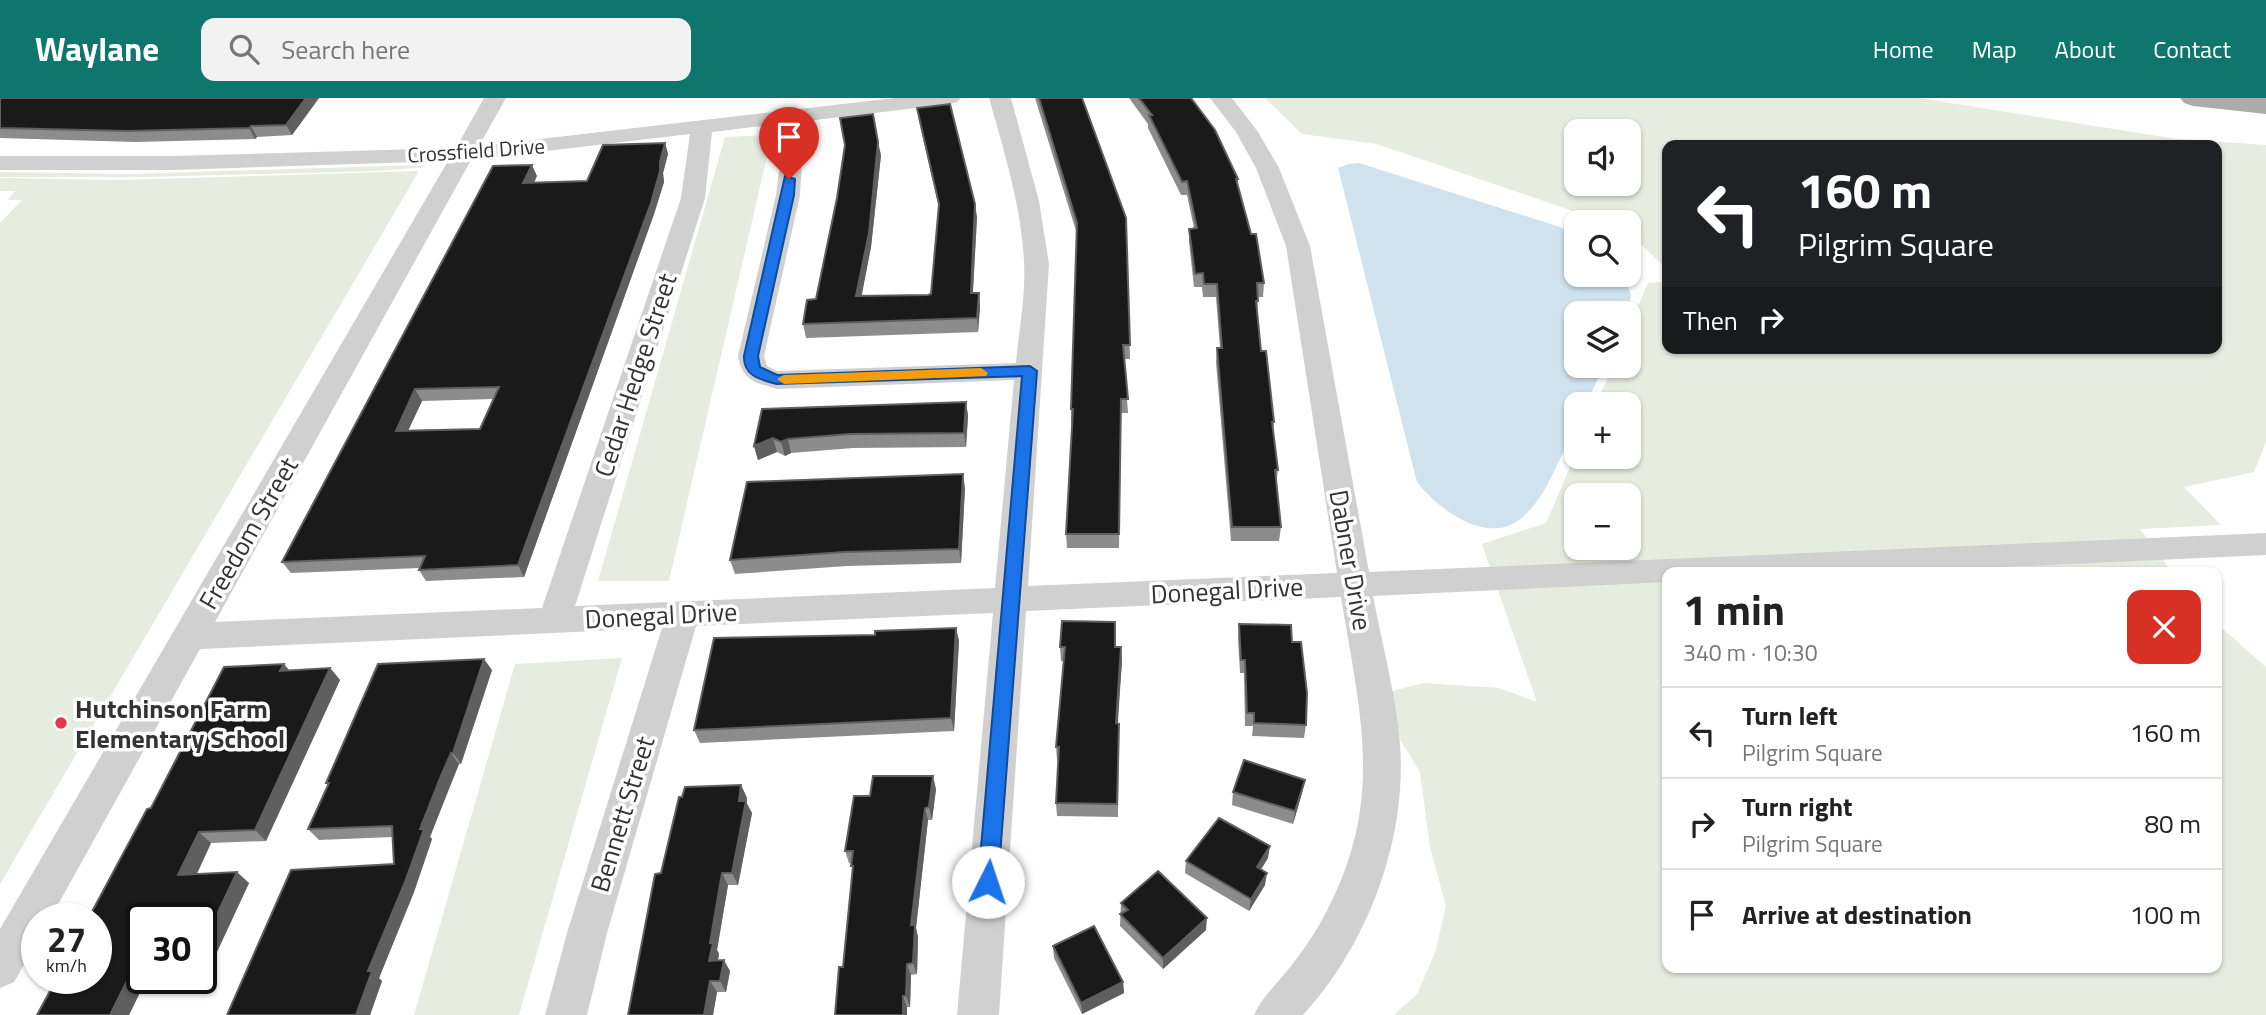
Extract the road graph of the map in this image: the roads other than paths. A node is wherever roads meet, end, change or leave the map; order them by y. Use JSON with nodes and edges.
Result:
{"nodes":[{"id":1,"x":495,"y":98,"type":"edge"},
{"id":2,"x":950,"y":98,"type":"edge"},
{"id":3,"x":1000,"y":98,"type":"edge"},
{"id":4,"x":1221,"y":98,"type":"edge"},
{"id":5,"x":2193,"y":98,"type":"edge"},
{"id":6,"x":2266,"y":106,"type":"edge"},
{"id":7,"x":788,"y":117,"type":"junction"},
{"id":8,"x":702,"y":127,"type":"junction"},
{"id":9,"x":464,"y":153,"type":"junction"},
{"id":10,"x":0,"y":163,"type":"edge"},
{"id":11,"x":1030,"y":371,"type":"junction"},
{"id":12,"x":2266,"y":544,"type":"edge"},
{"id":13,"x":1743,"y":567,"type":"edge"},
{"id":14,"x":1662,"y":571,"type":"edge"},
{"id":15,"x":1356,"y":584,"type":"junction"},
{"id":16,"x":1010,"y":600,"type":"junction"},
{"id":17,"x":683,"y":614,"type":"junction"},
{"id":18,"x":554,"y":620,"type":"junction"},
{"id":19,"x":188,"y":636,"type":"junction"},
{"id":20,"x":0,"y":968,"type":"edge"},
{"id":21,"x":566,"y":1015,"type":"edge"},
{"id":22,"x":978,"y":1015,"type":"edge"},
{"id":23,"x":1275,"y":1015,"type":"edge"}],
"edges":[{"from":1,"to":9,"type":"street","name":"Freedom Street"},
{"from":2,"to":7,"type":"street","name":"Crossfield Drive"},
{"from":3,"to":11,"type":"street"},
{"from":4,"to":15,"type":"street","name":"Dabner Drive"},
{"from":5,"to":6,"type":"main road"},
{"from":7,"to":8,"type":"street","name":"Crossfield Drive"},
{"from":7,"to":11,"type":"street"},
{"from":8,"to":9,"type":"street","name":"Crossfield Drive"},
{"from":8,"to":18,"type":"street","name":"Cedar Hedge Street"},
{"from":9,"to":10,"type":"street","name":"Crossfield Drive"},
{"from":9,"to":19,"type":"street","name":"Freedom Street"},
{"from":11,"to":16,"type":"street"},
{"from":12,"to":13,"type":"street","name":"Donegal Drive"},
{"from":14,"to":15,"type":"street","name":"Donegal Drive"},
{"from":15,"to":16,"type":"street","name":"Donegal Drive"},
{"from":15,"to":23,"type":"street","name":"Dabner Drive"},
{"from":16,"to":17,"type":"street","name":"Donegal Drive"},
{"from":16,"to":22,"type":"street"},
{"from":17,"to":18,"type":"street","name":"Donegal Drive"},
{"from":17,"to":21,"type":"street","name":"Bennett Street"},
{"from":18,"to":19,"type":"street","name":"Donegal Drive"},
{"from":19,"to":20,"type":"street","name":"Freedom Street"}]}
